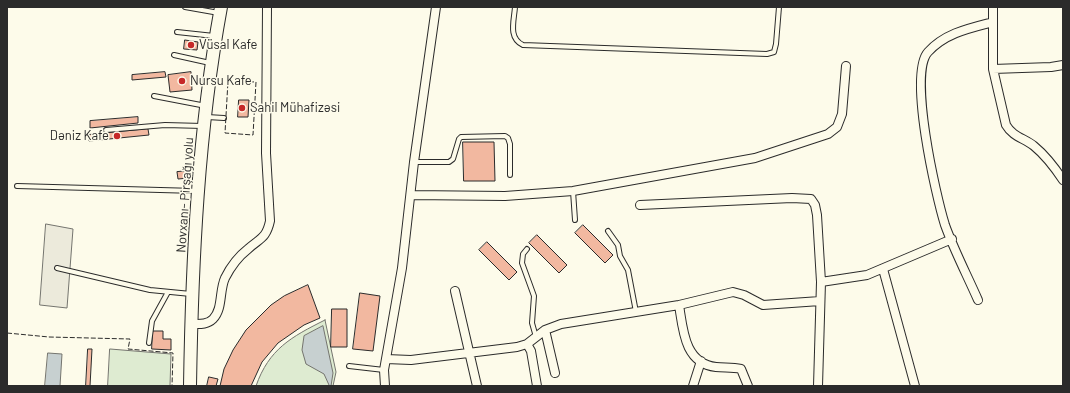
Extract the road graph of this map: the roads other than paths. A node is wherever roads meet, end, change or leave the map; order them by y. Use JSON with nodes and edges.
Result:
{"nodes":[{"id":1,"x":185,"y":7,"type":"edge"},
{"id":2,"x":267,"y":7,"type":"edge"},
{"id":3,"x":436,"y":7,"type":"edge"},
{"id":4,"x":515,"y":7,"type":"edge"},
{"id":5,"x":779,"y":7,"type":"edge"},
{"id":6,"x":993,"y":7,"type":"edge"},
{"id":7,"x":220,"y":10,"type":"edge"},
{"id":8,"x":993,"y":22,"type":"junction"},
{"id":9,"x":177,"y":32,"type":"dead end"},
{"id":10,"x":216,"y":36,"type":"junction"},
{"id":11,"x":174,"y":55,"type":"dead end"},
{"id":12,"x":212,"y":64,"type":"junction"},
{"id":13,"x":1063,"y":65,"type":"edge"},
{"id":14,"x":846,"y":66,"type":"dead end"},
{"id":15,"x":993,"y":69,"type":"junction"},
{"id":16,"x":154,"y":96,"type":"dead end"},
{"id":17,"x":205,"y":116,"type":"junction"},
{"id":18,"x":224,"y":118,"type":"dead end"},
{"id":19,"x":106,"y":130,"type":"dead end"},
{"id":20,"x":414,"y":162,"type":"junction"},
{"id":21,"x":510,"y":175,"type":"dead end"},
{"id":22,"x":1063,"y":180,"type":"edge"},
{"id":23,"x":17,"y":186,"type":"dead end"},
{"id":24,"x":198,"y":191,"type":"junction"},
{"id":25,"x":573,"y":191,"type":"junction"},
{"id":26,"x":411,"y":195,"type":"junction"},
{"id":27,"x":640,"y":204,"type":"dead end"},
{"id":28,"x":575,"y":220,"type":"dead end"},
{"id":29,"x":608,"y":231,"type":"dead end"},
{"id":30,"x":952,"y":239,"type":"junction"},
{"id":31,"x":526,"y":249,"type":"dead end"},
{"id":32,"x":57,"y":268,"type":"dead end"},
{"id":33,"x":883,"y":269,"type":"junction"},
{"id":34,"x":821,"y":282,"type":"junction"},
{"id":35,"x":455,"y":291,"type":"dead end"},
{"id":36,"x":168,"y":292,"type":"junction"},
{"id":37,"x":193,"y":294,"type":"junction"},
{"id":38,"x":978,"y":300,"type":"dead end"},
{"id":39,"x":820,"y":301,"type":"junction"},
{"id":40,"x":679,"y":305,"type":"junction"},
{"id":41,"x":636,"y":312,"type":"junction"},
{"id":42,"x":192,"y":324,"type":"junction"},
{"id":43,"x":545,"y":330,"type":"junction"},
{"id":44,"x":536,"y":337,"type":"junction"},
{"id":45,"x":149,"y":343,"type":"dead end"},
{"id":46,"x":527,"y":344,"type":"junction"},
{"id":47,"x":470,"y":352,"type":"junction"},
{"id":48,"x":386,"y":359,"type":"junction"},
{"id":49,"x":701,"y":361,"type":"junction"},
{"id":50,"x":350,"y":366,"type":"dead end"},
{"id":51,"x":384,"y":370,"type":"junction"},
{"id":52,"x":554,"y":373,"type":"dead end"},
{"id":53,"x":190,"y":386,"type":"edge"},
{"id":54,"x":386,"y":386,"type":"edge"},
{"id":55,"x":477,"y":386,"type":"edge"},
{"id":56,"x":537,"y":386,"type":"edge"},
{"id":57,"x":693,"y":386,"type":"edge"},
{"id":58,"x":748,"y":386,"type":"edge"},
{"id":59,"x":818,"y":386,"type":"edge"},
{"id":60,"x":915,"y":386,"type":"edge"}],
"edges":[{"from":1,"to":7,"type":"lane"},
{"from":2,"to":42,"type":"street"},
{"from":3,"to":20,"type":"street"},
{"from":4,"to":5,"type":"lane"},
{"from":6,"to":8,"type":"street"},
{"from":7,"to":10,"type":"main road","name":"Novxanı- Pirşağı yolu"},
{"from":8,"to":15,"type":"street"},
{"from":8,"to":30,"type":"street"},
{"from":9,"to":10,"type":"lane"},
{"from":10,"to":12,"type":"main road","name":"Novxanı- Pirşağı yolu"},
{"from":11,"to":12,"type":"lane"},
{"from":12,"to":17,"type":"main road","name":"Novxanı- Pirşağı yolu"},
{"from":13,"to":15,"type":"street"},
{"from":14,"to":25,"type":"street"},
{"from":15,"to":22,"type":"street"},
{"from":16,"to":17,"type":"lane"},
{"from":17,"to":18,"type":"lane"},
{"from":17,"to":19,"type":"lane"},
{"from":17,"to":24,"type":"main road","name":"Novxanı- Pirşağı yolu"},
{"from":20,"to":21,"type":"lane"},
{"from":20,"to":26,"type":"street"},
{"from":23,"to":24,"type":"lane"},
{"from":24,"to":37,"type":"main road","name":"Novxanı- Pirşağı yolu"},
{"from":25,"to":26,"type":"street"},
{"from":25,"to":28,"type":"lane"},
{"from":26,"to":48,"type":"street"},
{"from":27,"to":34,"type":"street"},
{"from":29,"to":41,"type":"lane"},
{"from":30,"to":33,"type":"street"},
{"from":30,"to":38,"type":"street"},
{"from":31,"to":44,"type":"lane"},
{"from":32,"to":36,"type":"lane"},
{"from":33,"to":34,"type":"street"},
{"from":33,"to":60,"type":"street"},
{"from":34,"to":39,"type":"street"},
{"from":35,"to":47,"type":"street"},
{"from":36,"to":37,"type":"lane"},
{"from":36,"to":45,"type":"lane"},
{"from":37,"to":42,"type":"main road","name":"Novxanı- Pirşağı yolu"},
{"from":39,"to":40,"type":"street"},
{"from":39,"to":59,"type":"street"},
{"from":40,"to":41,"type":"street"},
{"from":40,"to":49,"type":"street"},
{"from":41,"to":43,"type":"street"},
{"from":42,"to":53,"type":"main road","name":"Novxanı- Pirşağı yolu"},
{"from":43,"to":44,"type":"street"},
{"from":43,"to":52,"type":"street"},
{"from":44,"to":46,"type":"street"},
{"from":46,"to":47,"type":"street"},
{"from":46,"to":56,"type":"street"},
{"from":47,"to":48,"type":"street"},
{"from":47,"to":55,"type":"street"},
{"from":48,"to":51,"type":"street"},
{"from":49,"to":57,"type":"street"},
{"from":49,"to":58,"type":"street"},
{"from":50,"to":51,"type":"lane"},
{"from":51,"to":54,"type":"street"}]}
